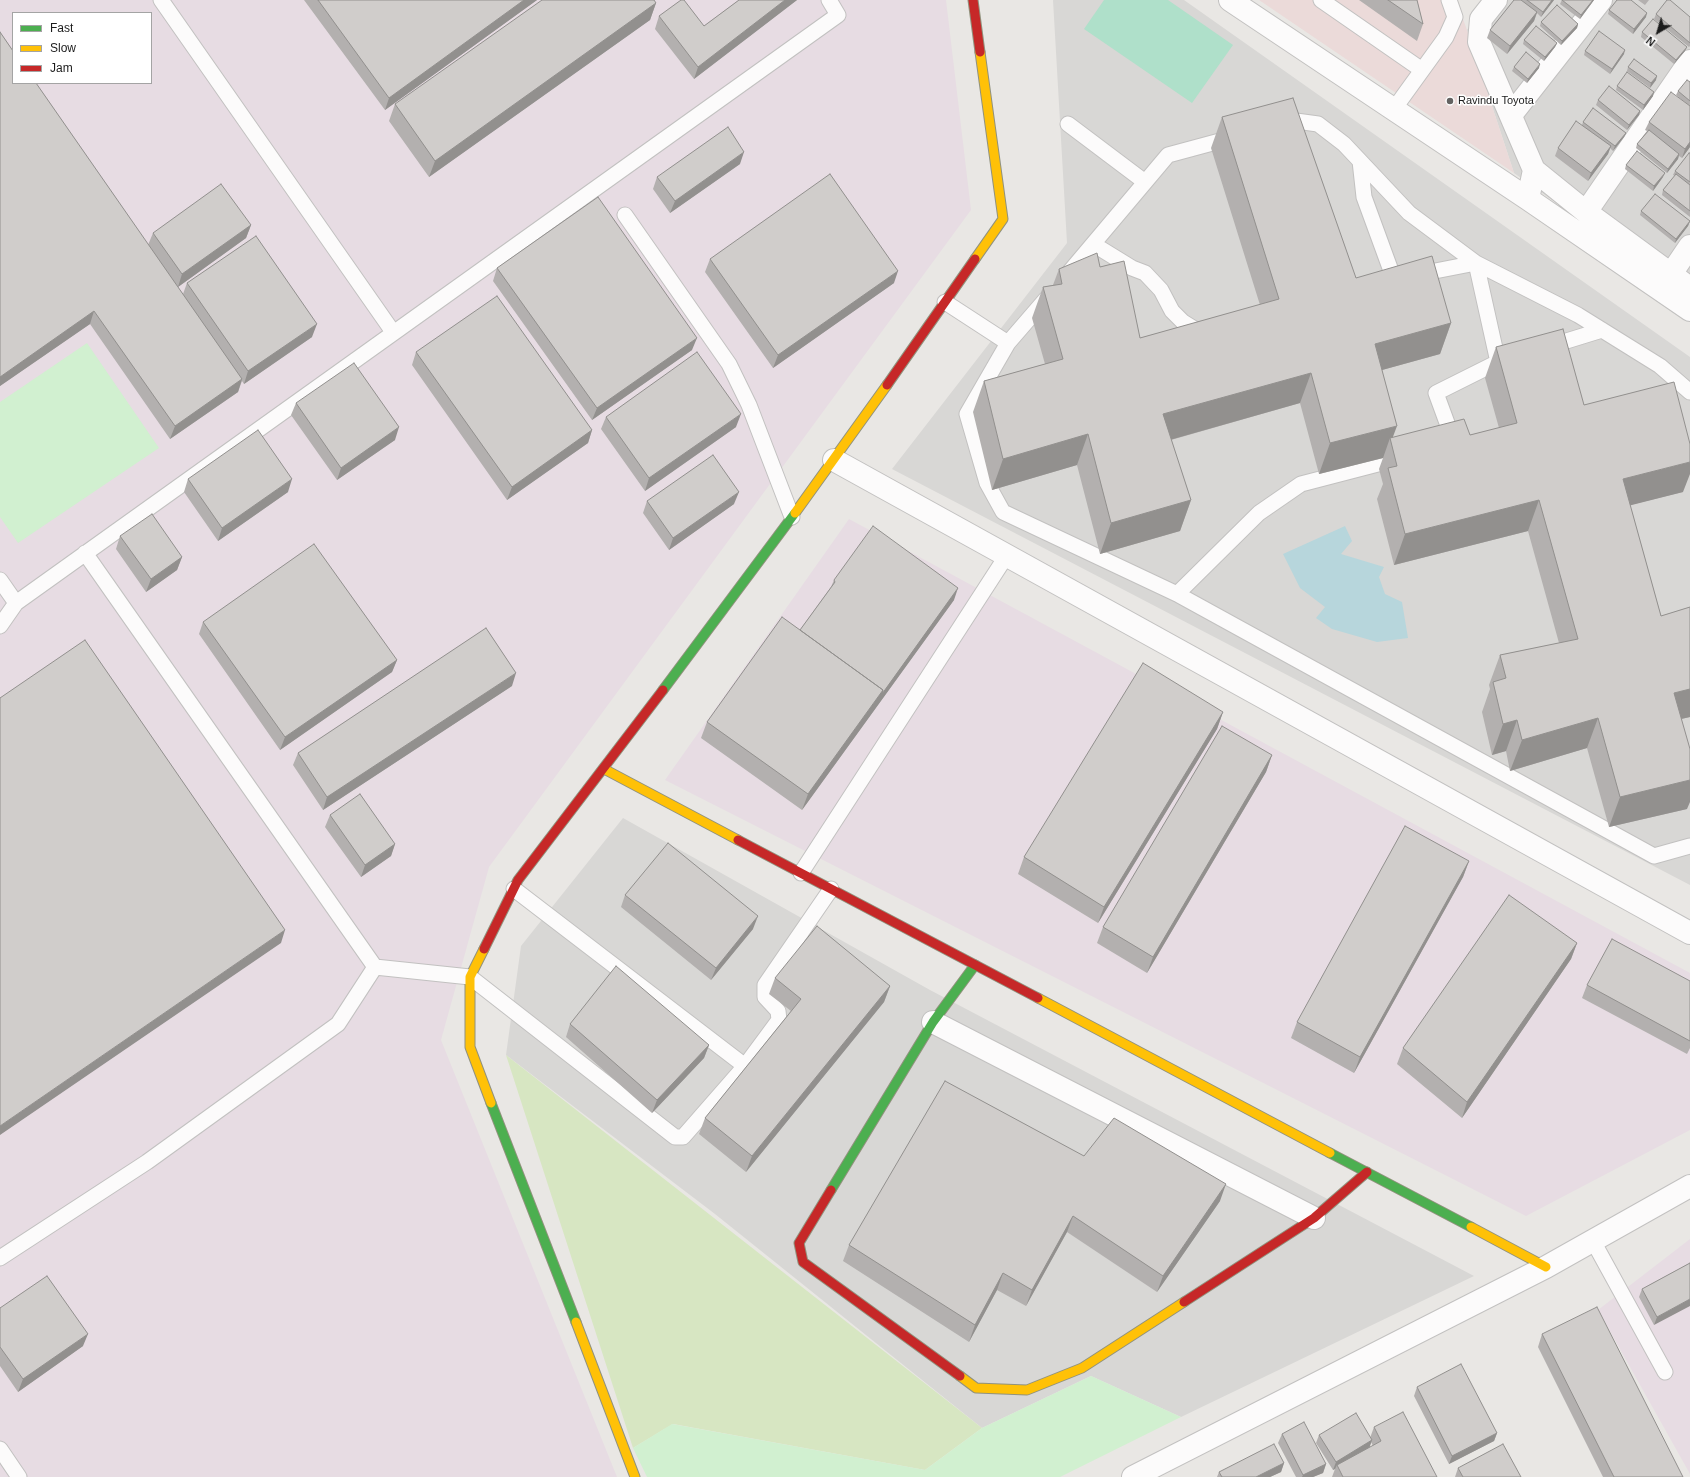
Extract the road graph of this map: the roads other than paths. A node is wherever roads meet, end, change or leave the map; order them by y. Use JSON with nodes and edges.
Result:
{"nodes":[{"id":1,"x":161,"y":0,"type":"edge"},
{"id":2,"x":829,"y":0,"type":"edge"},
{"id":3,"x":973,"y":0,"type":"edge"},
{"id":4,"x":1230,"y":0,"type":"edge"},
{"id":5,"x":1321,"y":0,"type":"edge"},
{"id":6,"x":1450,"y":0,"type":"edge"},
{"id":7,"x":1496,"y":0,"type":"edge"},
{"id":8,"x":1601,"y":0,"type":"edge"},
{"id":9,"x":1690,"y":61,"type":"edge"},
{"id":10,"x":1422,"y":70,"type":"junction"},
{"id":11,"x":1394,"y":109,"type":"junction"},
{"id":12,"x":1511,"y":115,"type":"junction"},
{"id":13,"x":1068,"y":124,"type":"dead end"},
{"id":14,"x":1266,"y":129,"type":"edge"},
{"id":15,"x":1244,"y":135,"type":"edge"},
{"id":16,"x":1360,"y":161,"type":"junction"},
{"id":17,"x":1534,"y":170,"type":"junction"},
{"id":18,"x":1145,"y":182,"type":"junction"},
{"id":19,"x":1528,"y":199,"type":"junction"},
{"id":20,"x":1586,"y":212,"type":"junction"},
{"id":21,"x":625,"y":215,"type":"dead end"},
{"id":22,"x":1093,"y":244,"type":"junction"},
{"id":23,"x":1690,"y":246,"type":"edge"},
{"id":24,"x":1476,"y":263,"type":"junction"},
{"id":25,"x":1671,"y":274,"type":"junction"},
{"id":26,"x":1690,"y":288,"type":"edge"},
{"id":27,"x":945,"y":302,"type":"junction"},
{"id":28,"x":1690,"y":310,"type":"edge"},
{"id":29,"x":1602,"y":330,"type":"junction"},
{"id":30,"x":393,"y":332,"type":"junction"},
{"id":31,"x":1215,"y":334,"type":"edge"},
{"id":32,"x":1008,"y":343,"type":"junction"},
{"id":33,"x":1535,"y":350,"type":"edge"},
{"id":34,"x":1513,"y":357,"type":"edge"},
{"id":35,"x":1498,"y":362,"type":"junction"},
{"id":36,"x":1690,"y":392,"type":"edge"},
{"id":37,"x":1440,"y":448,"type":"edge"},
{"id":38,"x":1416,"y":454,"type":"edge"},
{"id":39,"x":834,"y":460,"type":"junction"},
{"id":40,"x":792,"y":517,"type":"junction"},
{"id":41,"x":85,"y":553,"type":"junction"},
{"id":42,"x":1007,"y":555,"type":"junction"},
{"id":43,"x":0,"y":580,"type":"edge"},
{"id":44,"x":1177,"y":594,"type":"junction"},
{"id":45,"x":16,"y":603,"type":"junction"},
{"id":46,"x":0,"y":607,"type":"edge"},
{"id":47,"x":0,"y":626,"type":"edge"},
{"id":48,"x":604,"y":769,"type":"junction"},
{"id":49,"x":1690,"y":846,"type":"edge"},
{"id":50,"x":801,"y":873,"type":"junction"},
{"id":51,"x":514,"y":889,"type":"junction"},
{"id":52,"x":832,"y":889,"type":"junction"},
{"id":53,"x":1690,"y":933,"type":"edge"},
{"id":54,"x":975,"y":965,"type":"junction"},
{"id":55,"x":375,"y":967,"type":"junction"},
{"id":56,"x":470,"y":978,"type":"junction"},
{"id":57,"x":933,"y":1022,"type":"junction"},
{"id":58,"x":745,"y":1066,"type":"junction"},
{"id":59,"x":1366,"y":1172,"type":"junction"},
{"id":60,"x":1690,"y":1186,"type":"edge"},
{"id":61,"x":1314,"y":1218,"type":"junction"},
{"id":62,"x":1593,"y":1241,"type":"junction"},
{"id":63,"x":0,"y":1258,"type":"edge"},
{"id":64,"x":1546,"y":1267,"type":"junction"},
{"id":65,"x":1666,"y":1372,"type":"dead end"},
{"id":66,"x":0,"y":1449,"type":"edge"},
{"id":67,"x":1161,"y":1471,"type":"edge"},
{"id":68,"x":19,"y":1477,"type":"edge"},
{"id":69,"x":635,"y":1477,"type":"edge"},
{"id":70,"x":1133,"y":1477,"type":"edge"}],
"edges":[{"from":1,"to":30,"type":"lane"},
{"from":2,"to":30,"type":"lane"},
{"from":3,"to":27,"type":"street"},
{"from":4,"to":11,"type":"street"},
{"from":5,"to":10,"type":"lane"},
{"from":6,"to":10,"type":"lane"},
{"from":7,"to":12,"type":"street"},
{"from":8,"to":12,"type":"street"},
{"from":9,"to":20,"type":"street"},
{"from":10,"to":11,"type":"lane"},
{"from":11,"to":19,"type":"street"},
{"from":12,"to":17,"type":"street"},
{"from":13,"to":18,"type":"lane"},
{"from":14,"to":16,"type":"lane"},
{"from":15,"to":18,"type":"lane"},
{"from":16,"to":24,"type":"lane"},
{"from":16,"to":24,"type":"lane"},
{"from":17,"to":19,"type":"street"},
{"from":17,"to":20,"type":"street"},
{"from":18,"to":22,"type":"lane"},
{"from":19,"to":28,"type":"street"},
{"from":20,"to":25,"type":"street"},
{"from":21,"to":40,"type":"lane"},
{"from":22,"to":31,"type":"lane"},
{"from":22,"to":32,"type":"lane"},
{"from":23,"to":25,"type":"street"},
{"from":24,"to":29,"type":"lane"},
{"from":24,"to":35,"type":"lane"},
{"from":25,"to":26,"type":"street"},
{"from":27,"to":32,"type":"lane"},
{"from":27,"to":39,"type":"street"},
{"from":29,"to":33,"type":"lane"},
{"from":29,"to":36,"type":"lane"},
{"from":30,"to":41,"type":"lane"},
{"from":32,"to":44,"type":"lane"},
{"from":34,"to":35,"type":"lane"},
{"from":35,"to":37,"type":"lane"},
{"from":38,"to":44,"type":"lane"},
{"from":39,"to":40,"type":"street"},
{"from":39,"to":42,"type":"street"},
{"from":40,"to":48,"type":"street"},
{"from":41,"to":45,"type":"lane"},
{"from":41,"to":55,"type":"lane"},
{"from":42,"to":50,"type":"lane"},
{"from":42,"to":53,"type":"street"},
{"from":43,"to":45,"type":"lane"},
{"from":44,"to":49,"type":"lane"},
{"from":45,"to":46,"type":"lane"},
{"from":45,"to":47,"type":"lane"},
{"from":48,"to":50,"type":"street"},
{"from":48,"to":51,"type":"street"},
{"from":50,"to":52,"type":"street"},
{"from":51,"to":56,"type":"street"},
{"from":51,"to":58,"type":"lane"},
{"from":52,"to":54,"type":"street"},
{"from":52,"to":58,"type":"lane"},
{"from":54,"to":57,"type":"street"},
{"from":54,"to":59,"type":"street"},
{"from":55,"to":56,"type":"lane"},
{"from":55,"to":63,"type":"lane"},
{"from":56,"to":58,"type":"lane"},
{"from":56,"to":69,"type":"street"},
{"from":57,"to":61,"type":"street"},
{"from":57,"to":61,"type":"street"},
{"from":59,"to":61,"type":"street"},
{"from":59,"to":64,"type":"street"},
{"from":60,"to":62,"type":"street"},
{"from":62,"to":64,"type":"street"},
{"from":62,"to":65,"type":"lane"},
{"from":64,"to":67,"type":"street"},
{"from":66,"to":68,"type":"lane"},
{"from":67,"to":70,"type":"street"}]}
